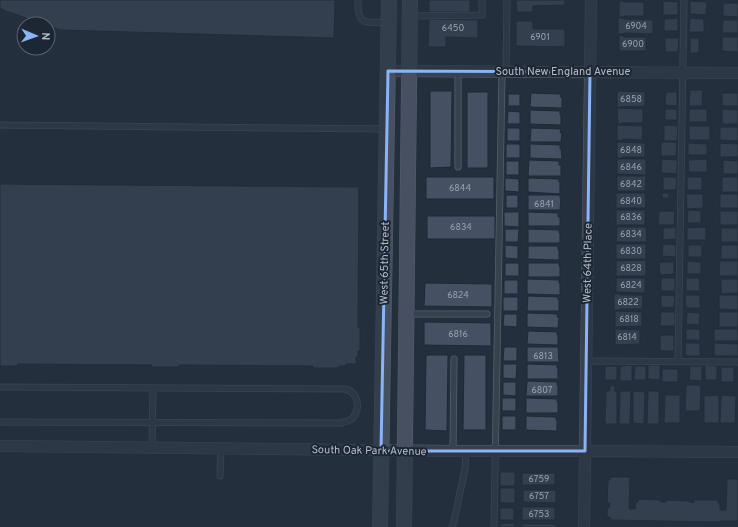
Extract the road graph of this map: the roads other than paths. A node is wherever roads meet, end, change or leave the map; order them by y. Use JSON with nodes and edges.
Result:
{"nodes":[{"id":1,"x":358,"y":0,"type":"edge"},
{"id":2,"x":389,"y":0,"type":"edge"},
{"id":3,"x":410,"y":0,"type":"edge"},
{"id":4,"x":482,"y":0,"type":"edge"},
{"id":5,"x":507,"y":0,"type":"edge"},
{"id":6,"x":591,"y":0,"type":"edge"},
{"id":7,"x":684,"y":0,"type":"edge"},
{"id":8,"x":410,"y":16,"type":"junction"},
{"id":9,"x":389,"y":22,"type":"junction"},
{"id":10,"x":388,"y":71,"type":"junction"},
{"id":11,"x":410,"y":71,"type":"junction"},
{"id":12,"x":458,"y":71,"type":"junction"},
{"id":13,"x":504,"y":72,"type":"junction"},
{"id":14,"x":590,"y":72,"type":"junction"},
{"id":15,"x":683,"y":73,"type":"junction"},
{"id":16,"x":738,"y":73,"type":"edge"},
{"id":17,"x":0,"y":125,"type":"edge"},
{"id":18,"x":387,"y":129,"type":"junction"},
{"id":19,"x":458,"y":167,"type":"dead end"},
{"id":20,"x":407,"y":314,"type":"junction"},
{"id":21,"x":487,"y":314,"type":"dead end"},
{"id":22,"x":454,"y":359,"type":"dead end"},
{"id":23,"x":586,"y":361,"type":"junction"},
{"id":24,"x":678,"y":361,"type":"junction"},
{"id":25,"x":738,"y":362,"type":"edge"},
{"id":26,"x":0,"y":387,"type":"edge"},
{"id":27,"x":152,"y":388,"type":"junction"},
{"id":28,"x":0,"y":422,"type":"edge"},
{"id":29,"x":152,"y":422,"type":"junction"},
{"id":30,"x":0,"y":446,"type":"edge"},
{"id":31,"x":152,"y":448,"type":"junction"},
{"id":32,"x":221,"y":449,"type":"junction"},
{"id":33,"x":381,"y":451,"type":"junction"},
{"id":34,"x":405,"y":451,"type":"junction"},
{"id":35,"x":453,"y":451,"type":"junction"},
{"id":36,"x":466,"y":451,"type":"junction"},
{"id":37,"x":585,"y":451,"type":"junction"},
{"id":38,"x":495,"y":452,"type":"junction"},
{"id":39,"x":738,"y":452,"type":"edge"},
{"id":40,"x":220,"y":476,"type":"dead end"},
{"id":41,"x":380,"y":527,"type":"edge"},
{"id":42,"x":404,"y":527,"type":"edge"},
{"id":43,"x":452,"y":527,"type":"edge"},
{"id":44,"x":494,"y":527,"type":"edge"},
{"id":45,"x":584,"y":527,"type":"edge"}],
"edges":[{"from":1,"to":9,"type":"lane"},
{"from":2,"to":9,"type":"street","name":"West 65th Street"},
{"from":3,"to":8,"type":"street","name":"West 65th Street"},
{"from":4,"to":8,"type":"lane"},
{"from":5,"to":13,"type":"lane"},
{"from":6,"to":14,"type":"street","name":"West 64th Place"},
{"from":7,"to":15,"type":"lane"},
{"from":8,"to":11,"type":"street","name":"West 65th Street"},
{"from":9,"to":10,"type":"street","name":"West 65th Street"},
{"from":10,"to":11,"type":"street","name":"South New England Avenue"},
{"from":10,"to":18,"type":"street","name":"West 65th Street"},
{"from":11,"to":12,"type":"street","name":"South New England Avenue"},
{"from":11,"to":20,"type":"street","name":"West 65th Street"},
{"from":12,"to":13,"type":"street","name":"South New England Avenue"},
{"from":12,"to":19,"type":"lane"},
{"from":13,"to":14,"type":"street","name":"South New England Avenue"},
{"from":13,"to":38,"type":"lane"},
{"from":14,"to":15,"type":"street","name":"South New England Avenue"},
{"from":14,"to":23,"type":"street","name":"West 64th Place"},
{"from":15,"to":16,"type":"street","name":"South New England Avenue"},
{"from":15,"to":24,"type":"lane"},
{"from":17,"to":18,"type":"lane"},
{"from":18,"to":33,"type":"street","name":"West 65th Street"},
{"from":20,"to":21,"type":"lane"},
{"from":20,"to":34,"type":"street","name":"West 65th Street"},
{"from":22,"to":35,"type":"lane"},
{"from":23,"to":24,"type":"lane"},
{"from":23,"to":37,"type":"street","name":"West 64th Place"},
{"from":24,"to":25,"type":"lane"},
{"from":26,"to":27,"type":"lane"},
{"from":27,"to":29,"type":"lane"},
{"from":27,"to":29,"type":"lane"},
{"from":28,"to":29,"type":"lane"},
{"from":29,"to":31,"type":"lane"},
{"from":30,"to":31,"type":"street","name":"South Oak Park Avenue"},
{"from":31,"to":32,"type":"street","name":"South Oak Park Avenue"},
{"from":32,"to":33,"type":"street","name":"South Oak Park Avenue"},
{"from":32,"to":40,"type":"lane"},
{"from":33,"to":34,"type":"street","name":"South Oak Park Avenue"},
{"from":33,"to":41,"type":"street","name":"West 65th Street"},
{"from":34,"to":35,"type":"street","name":"South Oak Park Avenue"},
{"from":34,"to":42,"type":"street","name":"West 65th Street"},
{"from":35,"to":36,"type":"street","name":"South Oak Park Avenue"},
{"from":36,"to":38,"type":"street","name":"South Oak Park Avenue"},
{"from":36,"to":43,"type":"lane"},
{"from":37,"to":38,"type":"street","name":"South Oak Park Avenue"},
{"from":37,"to":39,"type":"street","name":"South Oak Park Avenue"},
{"from":37,"to":45,"type":"street","name":"West 64th Place"},
{"from":38,"to":44,"type":"lane"}]}
